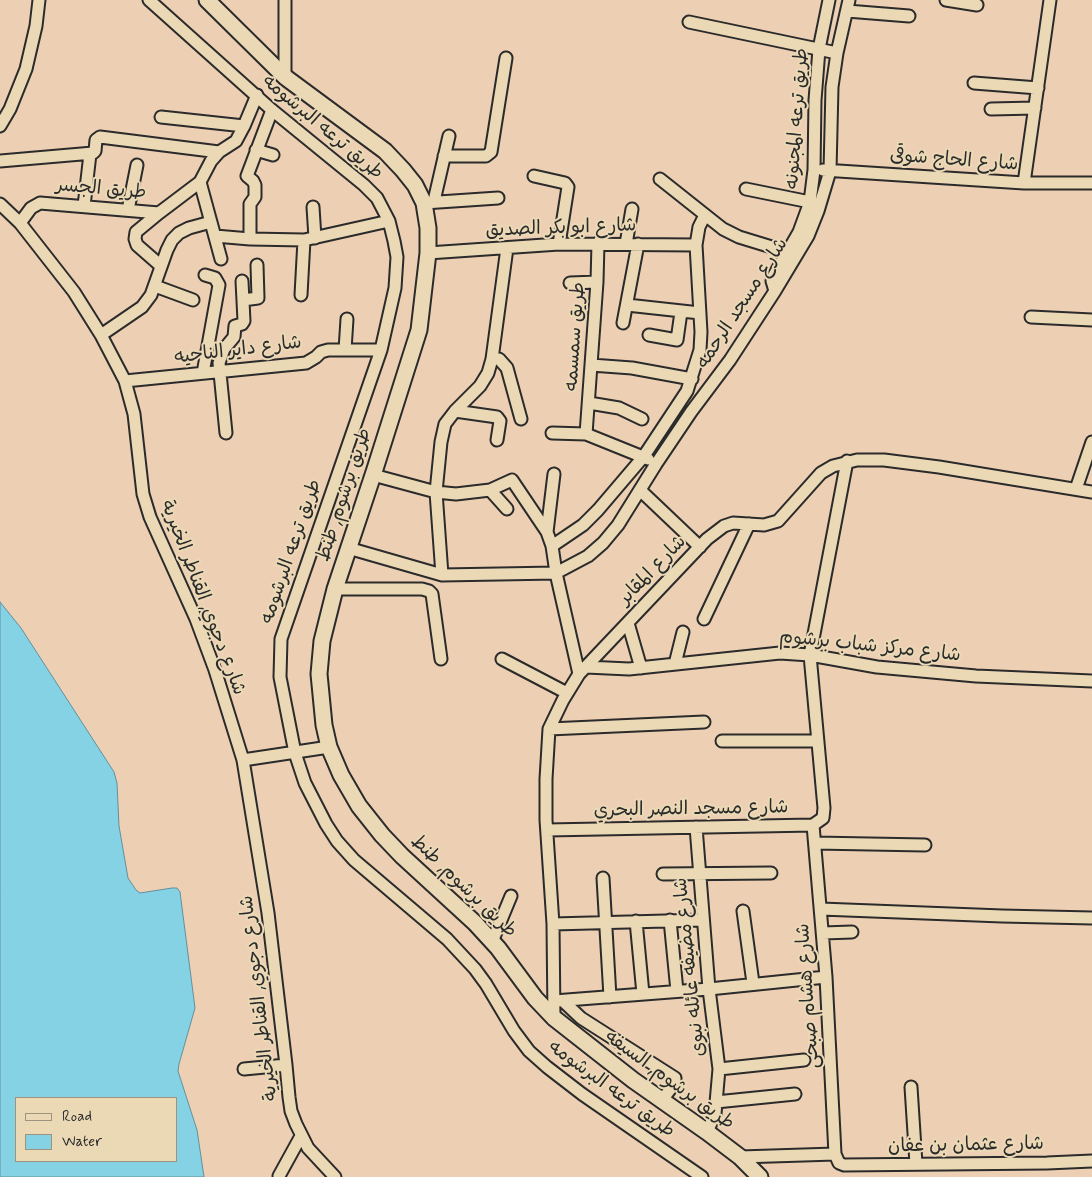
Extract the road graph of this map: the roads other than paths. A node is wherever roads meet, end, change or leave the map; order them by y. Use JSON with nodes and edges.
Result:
{"nodes":[{"id":1,"x":39,"y":0,"type":"edge"},
{"id":2,"x":149,"y":0,"type":"edge"},
{"id":3,"x":210,"y":0,"type":"edge"},
{"id":4,"x":285,"y":0,"type":"edge"},
{"id":5,"x":829,"y":0,"type":"edge"},
{"id":6,"x":946,"y":0,"type":"edge"},
{"id":7,"x":1050,"y":0,"type":"edge"},
{"id":8,"x":848,"y":5,"type":"edge"},
{"id":9,"x":977,"y":5,"type":"dead end"},
{"id":10,"x":909,"y":16,"type":"dead end"},
{"id":11,"x":689,"y":22,"type":"dead end"},
{"id":12,"x":819,"y":49,"type":"junction"},
{"id":13,"x":837,"y":53,"type":"junction"},
{"id":14,"x":506,"y":58,"type":"dead end"},
{"id":15,"x":285,"y":77,"type":"junction"},
{"id":16,"x":974,"y":83,"type":"dead end"},
{"id":17,"x":1038,"y":88,"type":"junction"},
{"id":18,"x":257,"y":95,"type":"junction"},
{"id":19,"x":991,"y":108,"type":"dead end"},
{"id":20,"x":1035,"y":108,"type":"junction"},
{"id":21,"x":272,"y":110,"type":"junction"},
{"id":22,"x":161,"y":117,"type":"dead end"},
{"id":23,"x":0,"y":126,"type":"edge"},
{"id":24,"x":244,"y":126,"type":"junction"},
{"id":25,"x":448,"y":136,"type":"dead end"},
{"id":26,"x":256,"y":150,"type":"junction"},
{"id":27,"x":219,"y":152,"type":"junction"},
{"id":28,"x":90,"y":154,"type":"junction"},
{"id":29,"x":273,"y":155,"type":"dead end"},
{"id":30,"x":444,"y":156,"type":"junction"},
{"id":31,"x":0,"y":161,"type":"edge"},
{"id":32,"x":137,"y":165,"type":"dead end"},
{"id":33,"x":814,"y":170,"type":"junction"},
{"id":34,"x":830,"y":170,"type":"junction"},
{"id":35,"x":534,"y":176,"type":"dead end"},
{"id":36,"x":660,"y":180,"type":"dead end"},
{"id":37,"x":200,"y":182,"type":"junction"},
{"id":38,"x":1024,"y":183,"type":"junction"},
{"id":39,"x":1092,"y":184,"type":"edge"},
{"id":40,"x":746,"y":189,"type":"dead end"},
{"id":41,"x":498,"y":198,"type":"dead end"},
{"id":42,"x":429,"y":202,"type":"junction"},
{"id":43,"x":810,"y":202,"type":"junction"},
{"id":44,"x":0,"y":204,"type":"edge"},
{"id":45,"x":84,"y":206,"type":"junction"},
{"id":46,"x":313,"y":207,"type":"dead end"},
{"id":47,"x":128,"y":210,"type":"junction"},
{"id":48,"x":632,"y":210,"type":"dead end"},
{"id":49,"x":158,"y":213,"type":"junction"},
{"id":50,"x":704,"y":215,"type":"junction"},
{"id":51,"x":389,"y":221,"type":"junction"},
{"id":52,"x":211,"y":222,"type":"junction"},
{"id":53,"x":20,"y":223,"type":"junction"},
{"id":54,"x":804,"y":234,"type":"junction"},
{"id":55,"x":214,"y":236,"type":"junction"},
{"id":56,"x":250,"y":239,"type":"junction"},
{"id":57,"x":309,"y":239,"type":"junction"},
{"id":58,"x":598,"y":243,"type":"junction"},
{"id":59,"x":559,"y":244,"type":"junction"},
{"id":60,"x":632,"y":244,"type":"junction"},
{"id":61,"x":696,"y":245,"type":"junction"},
{"id":62,"x":507,"y":248,"type":"junction"},
{"id":63,"x":788,"y":252,"type":"junction"},
{"id":64,"x":428,"y":253,"type":"junction"},
{"id":65,"x":221,"y":259,"type":"dead end"},
{"id":66,"x":257,"y":265,"type":"dead end"},
{"id":67,"x":162,"y":266,"type":"junction"},
{"id":68,"x":205,"y":275,"type":"dead end"},
{"id":69,"x":242,"y":281,"type":"dead end"},
{"id":70,"x":597,"y":282,"type":"junction"},
{"id":71,"x":570,"y":283,"type":"dead end"},
{"id":72,"x":155,"y":286,"type":"junction"},
{"id":73,"x":775,"y":291,"type":"junction"},
{"id":74,"x":301,"y":295,"type":"dead end"},
{"id":75,"x":193,"y":300,"type":"dead end"},
{"id":76,"x":243,"y":300,"type":"junction"},
{"id":77,"x":627,"y":305,"type":"junction"},
{"id":78,"x":681,"y":312,"type":"junction"},
{"id":79,"x":700,"y":314,"type":"junction"},
{"id":80,"x":1031,"y":317,"type":"dead end"},
{"id":81,"x":347,"y":320,"type":"dead end"},
{"id":82,"x":1092,"y":320,"type":"edge"},
{"id":83,"x":623,"y":323,"type":"dead end"},
{"id":84,"x":101,"y":335,"type":"junction"},
{"id":85,"x":649,"y":335,"type":"dead end"},
{"id":86,"x":345,"y":350,"type":"junction"},
{"id":87,"x":381,"y":350,"type":"junction"},
{"id":88,"x":492,"y":359,"type":"junction"},
{"id":89,"x":591,"y":365,"type":"junction"},
{"id":90,"x":220,"y":372,"type":"junction"},
{"id":91,"x":203,"y":373,"type":"junction"},
{"id":92,"x":692,"y":379,"type":"junction"},
{"id":93,"x":126,"y":381,"type":"junction"},
{"id":94,"x":589,"y":403,"type":"junction"},
{"id":95,"x":455,"y":411,"type":"junction"},
{"id":96,"x":521,"y":419,"type":"dead end"},
{"id":97,"x":642,"y":419,"type":"dead end"},
{"id":98,"x":226,"y":433,"type":"dead end"},
{"id":99,"x":552,"y":433,"type":"dead end"},
{"id":100,"x":586,"y":434,"type":"junction"},
{"id":101,"x":497,"y":440,"type":"dead end"},
{"id":102,"x":1092,"y":442,"type":"edge"},
{"id":103,"x":644,"y":456,"type":"junction"},
{"id":104,"x":848,"y":461,"type":"junction"},
{"id":105,"x":656,"y":464,"type":"junction"},
{"id":106,"x":554,"y":474,"type":"dead end"},
{"id":107,"x":373,"y":475,"type":"junction"},
{"id":108,"x":1076,"y":489,"type":"junction"},
{"id":109,"x":490,"y":490,"type":"junction"},
{"id":110,"x":640,"y":490,"type":"junction"},
{"id":111,"x":436,"y":492,"type":"junction"},
{"id":112,"x":1092,"y":492,"type":"edge"},
{"id":113,"x":507,"y":508,"type":"dead end"},
{"id":114,"x":749,"y":524,"type":"junction"},
{"id":115,"x":547,"y":532,"type":"junction"},
{"id":116,"x":552,"y":546,"type":"junction"},
{"id":117,"x":700,"y":547,"type":"junction"},
{"id":118,"x":348,"y":548,"type":"junction"},
{"id":119,"x":556,"y":573,"type":"junction"},
{"id":120,"x":442,"y":575,"type":"junction"},
{"id":121,"x":334,"y":589,"type":"junction"},
{"id":122,"x":704,"y":619,"type":"dead end"},
{"id":123,"x":628,"y":623,"type":"junction"},
{"id":124,"x":683,"y":632,"type":"dead end"},
{"id":125,"x":810,"y":655,"type":"junction"},
{"id":126,"x":441,"y":659,"type":"dead end"},
{"id":127,"x":502,"y":659,"type":"dead end"},
{"id":128,"x":675,"y":664,"type":"junction"},
{"id":129,"x":641,"y":668,"type":"junction"},
{"id":130,"x":582,"y":671,"type":"junction"},
{"id":131,"x":1092,"y":681,"type":"edge"},
{"id":132,"x":567,"y":693,"type":"junction"},
{"id":133,"x":704,"y":722,"type":"dead end"},
{"id":134,"x":549,"y":728,"type":"junction"},
{"id":135,"x":722,"y":741,"type":"dead end"},
{"id":136,"x":818,"y":741,"type":"junction"},
{"id":137,"x":329,"y":747,"type":"junction"},
{"id":138,"x":295,"y":753,"type":"junction"},
{"id":139,"x":243,"y":760,"type":"junction"},
{"id":140,"x":813,"y":825,"type":"junction"},
{"id":141,"x":696,"y":827,"type":"junction"},
{"id":142,"x":547,"y":830,"type":"junction"},
{"id":143,"x":815,"y":844,"type":"junction"},
{"id":144,"x":925,"y":845,"type":"dead end"},
{"id":145,"x":771,"y":873,"type":"dead end"},
{"id":146,"x":663,"y":874,"type":"dead end"},
{"id":147,"x":699,"y":875,"type":"junction"},
{"id":148,"x":602,"y":878,"type":"dead end"},
{"id":149,"x":511,"y":896,"type":"dead end"},
{"id":150,"x":821,"y":909,"type":"junction"},
{"id":151,"x":743,"y":911,"type":"dead end"},
{"id":152,"x":1092,"y":918,"type":"edge"},
{"id":153,"x":670,"y":920,"type":"junction"},
{"id":154,"x":703,"y":920,"type":"junction"},
{"id":155,"x":636,"y":921,"type":"junction"},
{"id":156,"x":604,"y":922,"type":"junction"},
{"id":157,"x":554,"y":924,"type":"junction"},
{"id":158,"x":852,"y":932,"type":"dead end"},
{"id":159,"x":823,"y":933,"type":"junction"},
{"id":160,"x":492,"y":942,"type":"junction"},
{"id":161,"x":826,"y":977,"type":"junction"},
{"id":162,"x":753,"y":984,"type":"junction"},
{"id":163,"x":709,"y":989,"type":"junction"},
{"id":164,"x":677,"y":991,"type":"junction"},
{"id":165,"x":643,"y":994,"type":"junction"},
{"id":166,"x":610,"y":997,"type":"junction"},
{"id":167,"x":559,"y":1001,"type":"junction"},
{"id":168,"x":554,"y":1018,"type":"junction"},
{"id":169,"x":804,"y":1060,"type":"dead end"},
{"id":170,"x":286,"y":1065,"type":"junction"},
{"id":171,"x":244,"y":1069,"type":"dead end"},
{"id":172,"x":719,"y":1069,"type":"junction"},
{"id":173,"x":911,"y":1087,"type":"dead end"},
{"id":174,"x":795,"y":1094,"type":"dead end"},
{"id":175,"x":662,"y":1100,"type":"junction"},
{"id":176,"x":716,"y":1102,"type":"junction"},
{"id":177,"x":708,"y":1132,"type":"junction"},
{"id":178,"x":302,"y":1136,"type":"junction"},
{"id":179,"x":740,"y":1157,"type":"junction"},
{"id":180,"x":838,"y":1159,"type":"junction"},
{"id":181,"x":1092,"y":1161,"type":"edge"},
{"id":182,"x":916,"y":1164,"type":"junction"},
{"id":183,"x":280,"y":1176,"type":"edge"},
{"id":184,"x":335,"y":1177,"type":"edge"},
{"id":185,"x":702,"y":1177,"type":"edge"},
{"id":186,"x":760,"y":1177,"type":"edge"}],
"edges":[{"from":1,"to":23,"type":"street"},
{"from":2,"to":18,"type":"street","name":"طريق ترعه البرشومه"},
{"from":3,"to":15,"type":"main road","name":"طريق برشوم, طنط"},
{"from":4,"to":15,"type":"street"},
{"from":5,"to":12,"type":"street","name":"طريق ترعه المجنونه"},
{"from":6,"to":9,"type":"street"},
{"from":7,"to":17,"type":"street"},
{"from":8,"to":10,"type":"street"},
{"from":8,"to":13,"type":"street","name":"شارع مسجد الرحمه"},
{"from":11,"to":12,"type":"street"},
{"from":12,"to":13,"type":"street"},
{"from":12,"to":33,"type":"street","name":"طريق ترعه المجنونه"},
{"from":13,"to":34,"type":"street","name":"شارع مسجد الرحمه"},
{"from":14,"to":30,"type":"street"},
{"from":15,"to":42,"type":"main road","name":"طريق برشوم, طنط"},
{"from":16,"to":17,"type":"street"},
{"from":17,"to":20,"type":"street"},
{"from":18,"to":21,"type":"street","name":"طريق ترعه البرشومه"},
{"from":18,"to":24,"type":"street"},
{"from":19,"to":20,"type":"street"},
{"from":20,"to":38,"type":"street"},
{"from":21,"to":26,"type":"street"},
{"from":21,"to":51,"type":"street","name":"طريق ترعه البرشومه"},
{"from":22,"to":24,"type":"street"},
{"from":24,"to":27,"type":"street"},
{"from":25,"to":30,"type":"street"},
{"from":26,"to":29,"type":"street"},
{"from":26,"to":56,"type":"street"},
{"from":27,"to":28,"type":"street"},
{"from":27,"to":37,"type":"street"},
{"from":28,"to":31,"type":"street"},
{"from":28,"to":45,"type":"street"},
{"from":30,"to":42,"type":"street"},
{"from":32,"to":47,"type":"street"},
{"from":33,"to":34,"type":"street","name":"شارع الحاج شوقى"},
{"from":33,"to":43,"type":"street","name":"طريق ترعه المجنونه"},
{"from":34,"to":38,"type":"street","name":"شارع الحاج شوقى"},
{"from":34,"to":54,"type":"street","name":"شارع مسجد الرحمه"},
{"from":35,"to":59,"type":"street"},
{"from":36,"to":50,"type":"street"},
{"from":37,"to":49,"type":"street"},
{"from":37,"to":52,"type":"street"},
{"from":38,"to":39,"type":"street","name":"شارع الحاج شوقى"},
{"from":40,"to":43,"type":"street"},
{"from":41,"to":42,"type":"street"},
{"from":42,"to":64,"type":"main road","name":"طريق برشوم, طنط"},
{"from":43,"to":54,"type":"street","name":"طريق ترعه المجنونه"},
{"from":44,"to":53,"type":"street","name":"شارع دجوي, القناطر الخيرية"},
{"from":45,"to":47,"type":"street","name":"طريق الجسر"},
{"from":45,"to":53,"type":"street","name":"طريق الجسر"},
{"from":46,"to":57,"type":"street"},
{"from":47,"to":49,"type":"street","name":"طريق الجسر"},
{"from":48,"to":60,"type":"street"},
{"from":49,"to":67,"type":"street"},
{"from":50,"to":61,"type":"street"},
{"from":50,"to":63,"type":"street"},
{"from":51,"to":57,"type":"street"},
{"from":51,"to":87,"type":"street","name":"طريق ترعه البرشومه"},
{"from":52,"to":55,"type":"street"},
{"from":52,"to":67,"type":"street"},
{"from":53,"to":84,"type":"street","name":"شارع دجوي, القناطر الخيرية"},
{"from":54,"to":63,"type":"street","name":"طريق ترعه المجنونه"},
{"from":54,"to":73,"type":"street","name":"شارع مسجد الرحمه"},
{"from":55,"to":56,"type":"street"},
{"from":55,"to":65,"type":"street"},
{"from":56,"to":57,"type":"street"},
{"from":57,"to":74,"type":"street"},
{"from":58,"to":59,"type":"street","name":"شارع ابو بكر الصديق"},
{"from":58,"to":60,"type":"street","name":"شارع ابو بكر الصديق"},
{"from":58,"to":70,"type":"street","name":"طريق سمسمه"},
{"from":59,"to":62,"type":"street","name":"شارع ابو بكر الصديق"},
{"from":60,"to":61,"type":"street","name":"شارع ابو بكر الصديق"},
{"from":60,"to":77,"type":"street"},
{"from":61,"to":79,"type":"street"},
{"from":62,"to":64,"type":"street","name":"شارع ابو بكر الصديق"},
{"from":62,"to":88,"type":"street"},
{"from":63,"to":73,"type":"street","name":"طريق ترعه المجنونه"},
{"from":64,"to":107,"type":"main road","name":"طريق برشوم, طنط"},
{"from":66,"to":76,"type":"street"},
{"from":67,"to":72,"type":"street"},
{"from":68,"to":91,"type":"street"},
{"from":69,"to":76,"type":"street"},
{"from":70,"to":71,"type":"street"},
{"from":70,"to":89,"type":"street","name":"طريق سمسمه"},
{"from":72,"to":75,"type":"street"},
{"from":72,"to":84,"type":"street"},
{"from":73,"to":105,"type":"street","name":"شارع مسجد الرحمه"},
{"from":76,"to":90,"type":"street"},
{"from":77,"to":78,"type":"street"},
{"from":77,"to":83,"type":"street"},
{"from":78,"to":79,"type":"street"},
{"from":78,"to":85,"type":"street"},
{"from":79,"to":92,"type":"street"},
{"from":80,"to":82,"type":"street"},
{"from":81,"to":86,"type":"street"},
{"from":84,"to":93,"type":"street","name":"شارع دجوي, القناطر الخيرية"},
{"from":86,"to":87,"type":"street","name":"شارع داير الناحيه"},
{"from":86,"to":90,"type":"street","name":"شارع داير الناحيه"},
{"from":87,"to":138,"type":"street","name":"طريق ترعه البرشومه"},
{"from":88,"to":95,"type":"street"},
{"from":88,"to":96,"type":"street"},
{"from":89,"to":92,"type":"street"},
{"from":89,"to":94,"type":"street","name":"طريق سمسمه"},
{"from":90,"to":91,"type":"street","name":"شارع داير الناحيه"},
{"from":90,"to":98,"type":"street"},
{"from":91,"to":93,"type":"street","name":"شارع داير الناحيه"},
{"from":92,"to":103,"type":"street"},
{"from":93,"to":139,"type":"street","name":"شارع دجوي, القناطر الخيرية"},
{"from":94,"to":97,"type":"street"},
{"from":94,"to":100,"type":"street","name":"طريق سمسمه"},
{"from":95,"to":101,"type":"street"},
{"from":95,"to":111,"type":"street"},
{"from":99,"to":100,"type":"street"},
{"from":100,"to":103,"type":"street"},
{"from":102,"to":108,"type":"street"},
{"from":103,"to":105,"type":"street"},
{"from":103,"to":116,"type":"street"},
{"from":104,"to":108,"type":"street","name":"شارع المقابر"},
{"from":104,"to":114,"type":"street","name":"شارع المقابر"},
{"from":104,"to":125,"type":"street"},
{"from":105,"to":110,"type":"street","name":"شارع مسجد الرحمه"},
{"from":106,"to":115,"type":"street"},
{"from":107,"to":111,"type":"street"},
{"from":107,"to":118,"type":"main road","name":"طريق برشوم, طنط"},
{"from":108,"to":112,"type":"street","name":"شارع المقابر"},
{"from":109,"to":111,"type":"street"},
{"from":109,"to":113,"type":"street"},
{"from":109,"to":115,"type":"street"},
{"from":110,"to":117,"type":"street"},
{"from":110,"to":119,"type":"street","name":"شارع مسجد الرحمه"},
{"from":111,"to":120,"type":"street"},
{"from":114,"to":117,"type":"street","name":"شارع المقابر"},
{"from":114,"to":122,"type":"street"},
{"from":115,"to":116,"type":"street"},
{"from":116,"to":119,"type":"street"},
{"from":117,"to":123,"type":"street","name":"شارع المقابر"},
{"from":118,"to":120,"type":"street"},
{"from":118,"to":121,"type":"main road","name":"طريق برشوم, طنط"},
{"from":119,"to":120,"type":"street"},
{"from":119,"to":130,"type":"street"},
{"from":121,"to":126,"type":"street"},
{"from":121,"to":137,"type":"main road","name":"طريق برشوم, طنط"},
{"from":123,"to":129,"type":"street"},
{"from":123,"to":130,"type":"street","name":"شارع المقابر"},
{"from":124,"to":128,"type":"street"},
{"from":125,"to":128,"type":"street","name":"شارع مركز شباب برشوم"},
{"from":125,"to":131,"type":"street","name":"شارع مركز شباب برشوم"},
{"from":125,"to":136,"type":"street"},
{"from":127,"to":132,"type":"street"},
{"from":128,"to":129,"type":"street","name":"شارع مركز شباب برشوم"},
{"from":129,"to":130,"type":"street","name":"شارع مركز شباب برشوم"},
{"from":130,"to":132,"type":"street","name":"شارع المقابر"},
{"from":132,"to":134,"type":"street","name":"شارع المقابر"},
{"from":133,"to":134,"type":"street"},
{"from":134,"to":142,"type":"street","name":"شارع المقابر"},
{"from":135,"to":136,"type":"street"},
{"from":136,"to":140,"type":"street","name":"شارع مسجد النصر البحري"},
{"from":137,"to":138,"type":"street"},
{"from":137,"to":160,"type":"main road","name":"طريق برشوم, طنط"},
{"from":138,"to":139,"type":"street"},
{"from":138,"to":185,"type":"street","name":"طريق ترعه البرشومه"},
{"from":139,"to":170,"type":"street","name":"شارع دجوي, القناطر الخيرية"},
{"from":140,"to":141,"type":"street","name":"شارع مسجد النصر البحري"},
{"from":140,"to":143,"type":"street","name":"شارع هشام صبحى"},
{"from":141,"to":142,"type":"street","name":"شارع مسجد النصر البحري"},
{"from":141,"to":147,"type":"street","name":"شارع مضيفه عائله نبوى"},
{"from":142,"to":157,"type":"street","name":"شارع المقابر"},
{"from":143,"to":144,"type":"street"},
{"from":143,"to":150,"type":"street","name":"شارع هشام صبحى"},
{"from":145,"to":147,"type":"street"},
{"from":146,"to":147,"type":"street"},
{"from":147,"to":154,"type":"street","name":"شارع مضيفه عائله نبوى"},
{"from":148,"to":156,"type":"street"},
{"from":149,"to":160,"type":"street"},
{"from":150,"to":152,"type":"street"},
{"from":150,"to":159,"type":"street","name":"شارع هشام صبحى"},
{"from":151,"to":162,"type":"street"},
{"from":153,"to":154,"type":"street"},
{"from":153,"to":155,"type":"street"},
{"from":153,"to":164,"type":"street"},
{"from":154,"to":163,"type":"street","name":"شارع مضيفه عائله نبوى"},
{"from":155,"to":156,"type":"street"},
{"from":155,"to":165,"type":"street"},
{"from":156,"to":157,"type":"street"},
{"from":156,"to":166,"type":"street"},
{"from":157,"to":167,"type":"street","name":"شارع المقابر"},
{"from":158,"to":159,"type":"street"},
{"from":159,"to":161,"type":"street","name":"شارع هشام صبحى"},
{"from":160,"to":168,"type":"main road","name":"طريق برشوم, طنط"},
{"from":161,"to":162,"type":"street"},
{"from":161,"to":180,"type":"street","name":"شارع هشام صبحى"},
{"from":162,"to":163,"type":"street"},
{"from":163,"to":164,"type":"street"},
{"from":163,"to":172,"type":"street","name":"شارع مضيفه عائله نبوى"},
{"from":164,"to":165,"type":"street"},
{"from":165,"to":166,"type":"street"},
{"from":166,"to":167,"type":"street"},
{"from":167,"to":168,"type":"street","name":"شارع المقابر"},
{"from":167,"to":175,"type":"street"},
{"from":168,"to":175,"type":"main road","name":"طريق برشوم, السيفه"},
{"from":169,"to":172,"type":"street"},
{"from":170,"to":171,"type":"street"},
{"from":170,"to":178,"type":"street","name":"شارع دجوي, القناطر الخيرية"},
{"from":172,"to":176,"type":"street","name":"شارع مضيفه عائله نبوى"},
{"from":173,"to":182,"type":"street"},
{"from":174,"to":176,"type":"street"},
{"from":175,"to":177,"type":"main road","name":"طريق برشوم, السيفه"},
{"from":176,"to":177,"type":"street","name":"شارع مضيفه عائله نبوى"},
{"from":177,"to":179,"type":"main road","name":"طريق برشوم, السيفه"},
{"from":178,"to":183,"type":"street"},
{"from":178,"to":184,"type":"street","name":"شارع دجوي, القناطر الخيرية"},
{"from":179,"to":180,"type":"street","name":"شارع عثمان بن عفان"},
{"from":179,"to":186,"type":"main road","name":"طريق برشوم, السيفه"},
{"from":180,"to":182,"type":"street","name":"شارع عثمان بن عفان"},
{"from":181,"to":182,"type":"street","name":"شارع عثمان بن عفان"}]}
